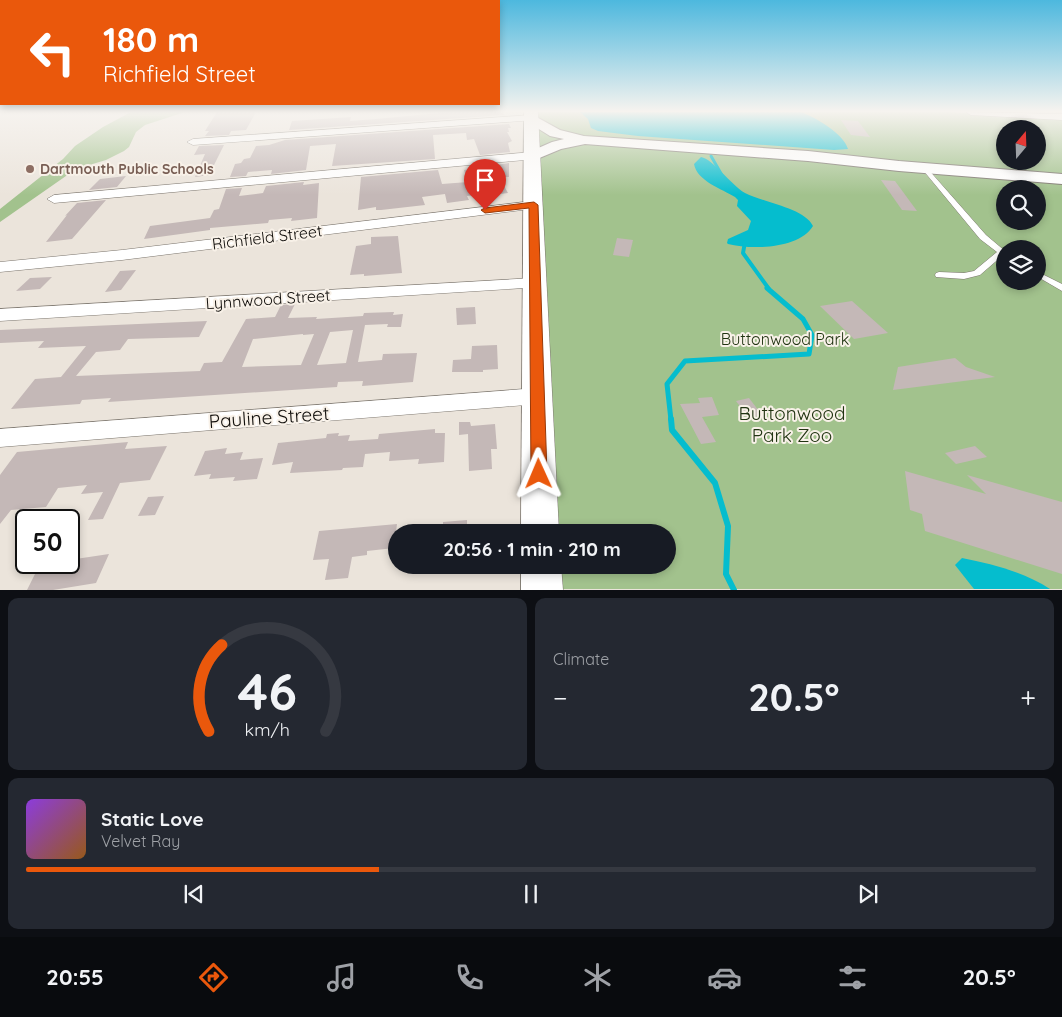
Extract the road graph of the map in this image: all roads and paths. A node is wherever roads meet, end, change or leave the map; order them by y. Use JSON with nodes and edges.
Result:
{"nodes":[{"id":1,"x":224,"y":140,"type":"edge"},
{"id":2,"x":532,"y":140,"type":"edge"},
{"id":3,"x":584,"y":140,"type":"joint"},
{"id":4,"x":193,"y":142,"type":"dead end"},
{"id":5,"x":532,"y":156,"type":"junction"},
{"id":6,"x":925,"y":168,"type":"junction"},
{"id":7,"x":1062,"y":179,"type":"edge"},
{"id":8,"x":54,"y":199,"type":"dead end"},
{"id":9,"x":534,"y":205,"type":"junction"},
{"id":10,"x":996,"y":248,"type":"edge"},
{"id":11,"x":996,"y":259,"type":"edge"},
{"id":12,"x":0,"y":267,"type":"edge"},
{"id":13,"x":939,"y":275,"type":"dead end"},
{"id":14,"x":1046,"y":279,"type":"edge"},
{"id":15,"x":535,"y":283,"type":"junction"},
{"id":16,"x":1062,"y":288,"type":"edge"},
{"id":17,"x":0,"y":315,"type":"edge"},
{"id":18,"x":538,"y":396,"type":"junction"},
{"id":19,"x":0,"y":438,"type":"edge"},
{"id":20,"x":540,"y":524,"type":"edge"},
{"id":21,"x":541,"y":574,"type":"edge"},
{"id":22,"x":542,"y":590,"type":"edge"}],
"edges":[{"from":1,"to":4,"type":"street"},
{"from":2,"to":5,"type":"main road"},
{"from":3,"to":5,"type":"street"},
{"from":3,"to":6,"type":"street"},
{"from":5,"to":8,"type":"street"},
{"from":5,"to":9,"type":"main road"},
{"from":6,"to":7,"type":"street"},
{"from":6,"to":10,"type":"lane"},
{"from":9,"to":12,"type":"street","name":"Richfield Street"},
{"from":9,"to":15,"type":"main road"},
{"from":11,"to":13,"type":"lane"},
{"from":14,"to":16,"type":"lane"},
{"from":15,"to":17,"type":"street","name":"Lynnwood Street"},
{"from":15,"to":18,"type":"main road"},
{"from":18,"to":19,"type":"street","name":"Pauline Street"},
{"from":18,"to":20,"type":"main road"},
{"from":21,"to":22,"type":"main road"}]}
